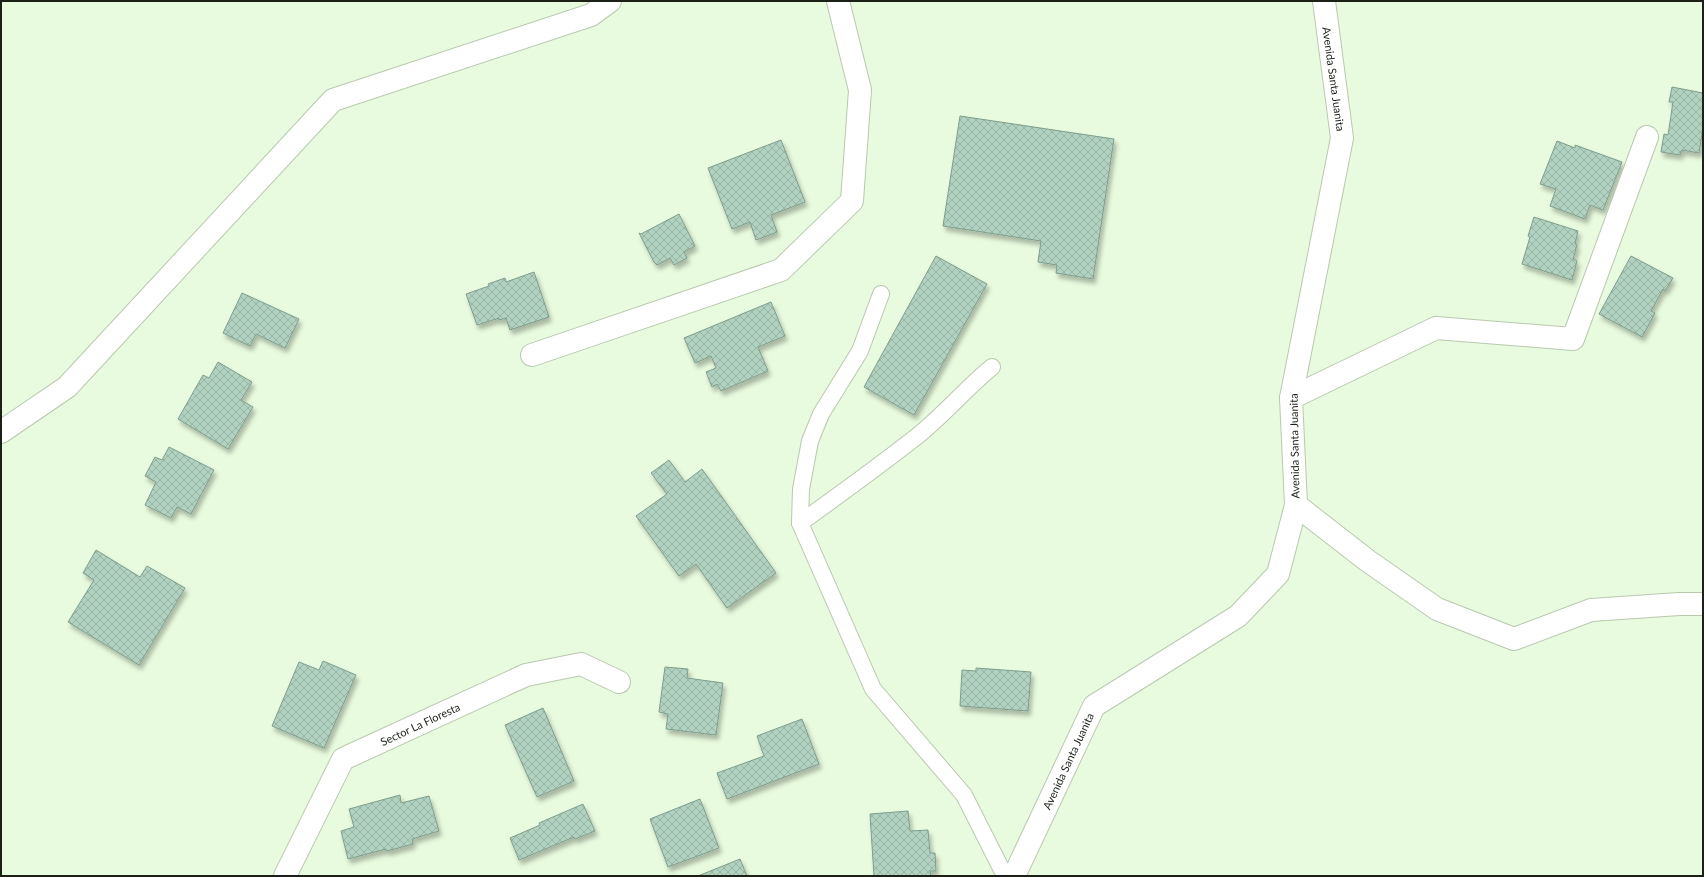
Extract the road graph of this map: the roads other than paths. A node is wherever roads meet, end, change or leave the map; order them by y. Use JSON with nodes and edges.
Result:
{"nodes":[{"id":1,"x":610,"y":1,"type":"edge"},
{"id":2,"x":838,"y":1,"type":"edge"},
{"id":3,"x":1324,"y":1,"type":"edge"},
{"id":4,"x":1647,"y":137,"type":"dead end"},
{"id":5,"x":881,"y":294,"type":"dead end"},
{"id":6,"x":532,"y":355,"type":"dead end"},
{"id":7,"x":992,"y":367,"type":"dead end"},
{"id":8,"x":1291,"y":398,"type":"junction"},
{"id":9,"x":1,"y":432,"type":"edge"},
{"id":10,"x":1296,"y":505,"type":"junction"},
{"id":11,"x":800,"y":523,"type":"junction"},
{"id":12,"x":1703,"y":604,"type":"edge"},
{"id":13,"x":619,"y":682,"type":"dead end"},
{"id":14,"x":285,"y":876,"type":"edge"},
{"id":15,"x":1005,"y":876,"type":"edge"},
{"id":16,"x":1014,"y":876,"type":"edge"}],
"edges":[{"from":1,"to":9,"type":"street"},
{"from":2,"to":6,"type":"street"},
{"from":3,"to":8,"type":"street","name":"Avenida Santa Juanita"},
{"from":4,"to":8,"type":"street"},
{"from":5,"to":11,"type":"lane"},
{"from":7,"to":11,"type":"lane"},
{"from":8,"to":10,"type":"street","name":"Avenida Santa Juanita"},
{"from":10,"to":12,"type":"street"},
{"from":10,"to":16,"type":"street","name":"Avenida Santa Juanita"},
{"from":11,"to":15,"type":"lane"},
{"from":13,"to":14,"type":"street","name":"Sector La Floresta"}]}
